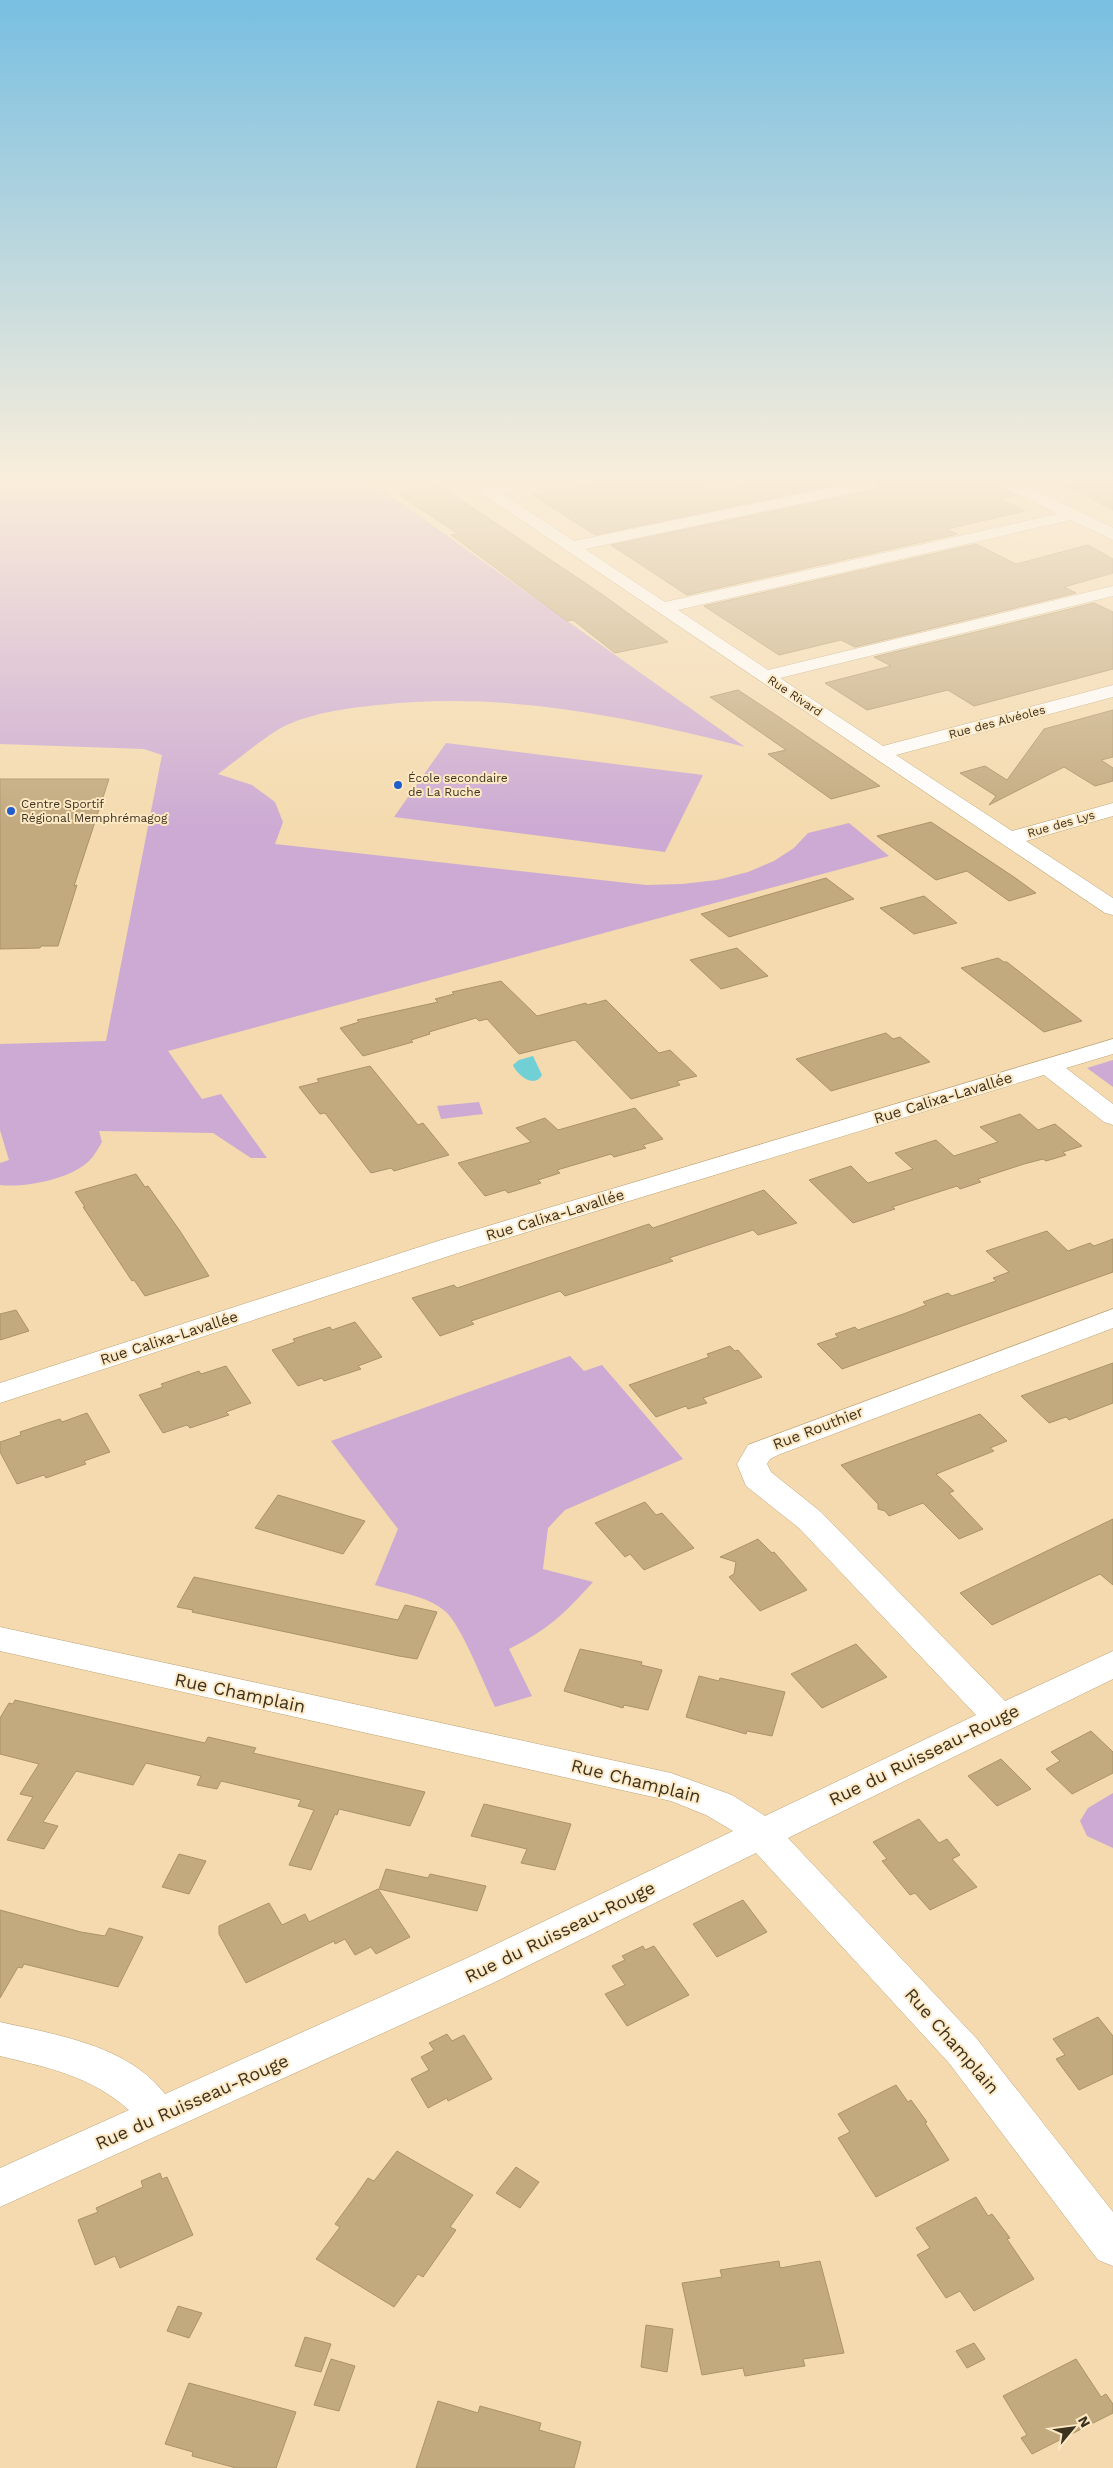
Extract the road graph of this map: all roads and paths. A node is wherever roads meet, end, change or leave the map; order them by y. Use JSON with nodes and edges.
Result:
{"nodes":[{"id":1,"x":650,"y":599,"type":"edge"},
{"id":2,"x":702,"y":599,"type":"edge"},
{"id":3,"x":1080,"y":599,"type":"edge"},
{"id":4,"x":663,"y":608,"type":"junction"},
{"id":5,"x":765,"y":676,"type":"junction"},
{"id":6,"x":1113,"y":691,"type":"edge"},
{"id":7,"x":880,"y":753,"type":"junction"},
{"id":8,"x":1113,"y":809,"type":"edge"},
{"id":9,"x":1009,"y":839,"type":"junction"},
{"id":10,"x":1113,"y":908,"type":"edge"},
{"id":11,"x":1113,"y":1046,"type":"edge"},
{"id":12,"x":1048,"y":1066,"type":"junction"},
{"id":13,"x":1113,"y":1117,"type":"edge"},
{"id":14,"x":1113,"y":1318,"type":"edge"},
{"id":15,"x":0,"y":1394,"type":"edge"},
{"id":16,"x":0,"y":1639,"type":"edge"},
{"id":17,"x":1113,"y":1664,"type":"edge"},
{"id":18,"x":1000,"y":1718,"type":"junction"},
{"id":19,"x":761,"y":1834,"type":"junction"},
{"id":20,"x":0,"y":2039,"type":"edge"},
{"id":21,"x":158,"y":2117,"type":"junction"},
{"id":22,"x":0,"y":2188,"type":"edge"},
{"id":23,"x":1113,"y":2246,"type":"edge"}],
"edges":[{"from":1,"to":4,"type":"street","name":"Rue Rivard"},
{"from":2,"to":4,"type":"street"},
{"from":3,"to":5,"type":"street"},
{"from":4,"to":5,"type":"street","name":"Rue Rivard"},
{"from":5,"to":7,"type":"street","name":"Rue Rivard"},
{"from":6,"to":7,"type":"street","name":"Rue des Alvéoles"},
{"from":7,"to":9,"type":"street","name":"Rue Rivard"},
{"from":8,"to":9,"type":"street","name":"Rue des Lys"},
{"from":9,"to":10,"type":"street","name":"Rue Rivard"},
{"from":11,"to":12,"type":"street","name":"Rue Calixa-Lavallée"},
{"from":12,"to":13,"type":"street"},
{"from":12,"to":15,"type":"street","name":"Rue Calixa-Lavallée"},
{"from":14,"to":18,"type":"street","name":"Rue Routhier"},
{"from":16,"to":19,"type":"street","name":"Rue Champlain"},
{"from":17,"to":18,"type":"street","name":"Rue du Ruisseau-Rouge"},
{"from":18,"to":19,"type":"street","name":"Rue du Ruisseau-Rouge"},
{"from":19,"to":21,"type":"street","name":"Rue du Ruisseau-Rouge"},
{"from":19,"to":23,"type":"street","name":"Rue Champlain"},
{"from":20,"to":21,"type":"street"},
{"from":21,"to":22,"type":"street","name":"Rue du Ruisseau-Rouge"}]}
